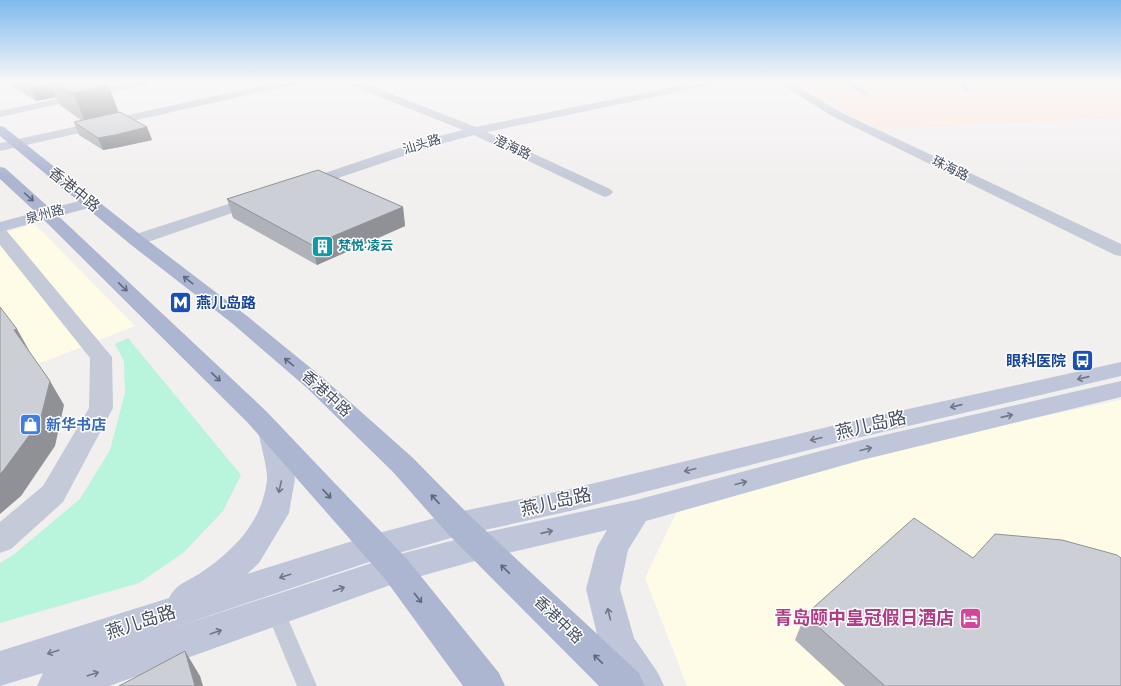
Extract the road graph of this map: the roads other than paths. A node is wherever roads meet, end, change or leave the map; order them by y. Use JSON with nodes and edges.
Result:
{"nodes":[{"id":1,"x":138,"y":113,"type":"edge"},
{"id":2,"x":429,"y":113,"type":"edge"},
{"id":3,"x":561,"y":113,"type":"edge"},
{"id":4,"x":834,"y":113,"type":"edge"},
{"id":5,"x":474,"y":131,"type":"junction"},
{"id":6,"x":5,"y":140,"type":"edge"},
{"id":7,"x":0,"y":171,"type":"edge"},
{"id":8,"x":294,"y":188,"type":"edge"},
{"id":9,"x":605,"y":192,"type":"dead end"},
{"id":10,"x":271,"y":195,"type":"edge"},
{"id":11,"x":90,"y":202,"type":"junction"},
{"id":12,"x":48,"y":214,"type":"junction"},
{"id":13,"x":0,"y":227,"type":"edge"},
{"id":14,"x":0,"y":234,"type":"edge"},
{"id":15,"x":136,"y":240,"type":"junction"},
{"id":16,"x":1121,"y":251,"type":"edge"},
{"id":17,"x":1121,"y":369,"type":"edge"},
{"id":18,"x":1121,"y":389,"type":"edge"},
{"id":19,"x":272,"y":435,"type":"junction"},
{"id":20,"x":636,"y":512,"type":"junction"},
{"id":21,"x":470,"y":535,"type":"junction"},
{"id":22,"x":0,"y":540,"type":"edge"},
{"id":23,"x":386,"y":558,"type":"junction"},
{"id":24,"x":275,"y":611,"type":"junction"},
{"id":25,"x":157,"y":618,"type":"junction"},
{"id":26,"x":0,"y":669,"type":"edge"},
{"id":27,"x":56,"y":686,"type":"edge"},
{"id":28,"x":307,"y":686,"type":"edge"},
{"id":29,"x":486,"y":686,"type":"edge"},
{"id":30,"x":626,"y":686,"type":"edge"},
{"id":31,"x":645,"y":686,"type":"edge"}],
"edges":[{"from":1,"to":6,"type":"street"},
{"from":2,"to":5,"type":"street","name":"澄海路"},
{"from":3,"to":5,"type":"street","name":"汕头路"},
{"from":4,"to":16,"type":"street","name":"珠海路"},
{"from":5,"to":8,"type":"street","name":"汕头路"},
{"from":5,"to":9,"type":"street","name":"澄海路"},
{"from":6,"to":11,"type":"main road","name":"香港中路"},
{"from":7,"to":12,"type":"main road","one_way":true},
{"from":10,"to":15,"type":"street"},
{"from":11,"to":12,"type":"main road","name":"泉州路"},
{"from":11,"to":15,"type":"main road","name":"香港中路"},
{"from":12,"to":13,"type":"main road","name":"泉州路"},
{"from":12,"to":19,"type":"main road","one_way":true},
{"from":14,"to":22,"type":"street"},
{"from":21,"to":15,"type":"main road","name":"香港中路","one_way":true},
{"from":17,"to":21,"type":"main road","name":"燕儿岛路","one_way":true},
{"from":20,"to":18,"type":"main road","name":"燕儿岛路","one_way":true},
{"from":19,"to":23,"type":"main road","one_way":true},
{"from":19,"to":25,"type":"main road","one_way":true},
{"from":21,"to":20,"type":"main road","name":"燕儿岛路","one_way":true},
{"from":31,"to":20,"type":"main road","one_way":true},
{"from":21,"to":23,"type":"main road","name":"燕儿岛路"},
{"from":30,"to":21,"type":"main road","name":"香港中路","one_way":true},
{"from":24,"to":23,"type":"main road","name":"燕儿岛路","one_way":true},
{"from":23,"to":25,"type":"main road","name":"燕儿岛路","one_way":true},
{"from":23,"to":29,"type":"main road","one_way":true},
{"from":27,"to":24,"type":"main road","name":"燕儿岛路","one_way":true},
{"from":24,"to":28,"type":"lane"},
{"from":25,"to":26,"type":"main road","name":"燕儿岛路","one_way":true}]}
